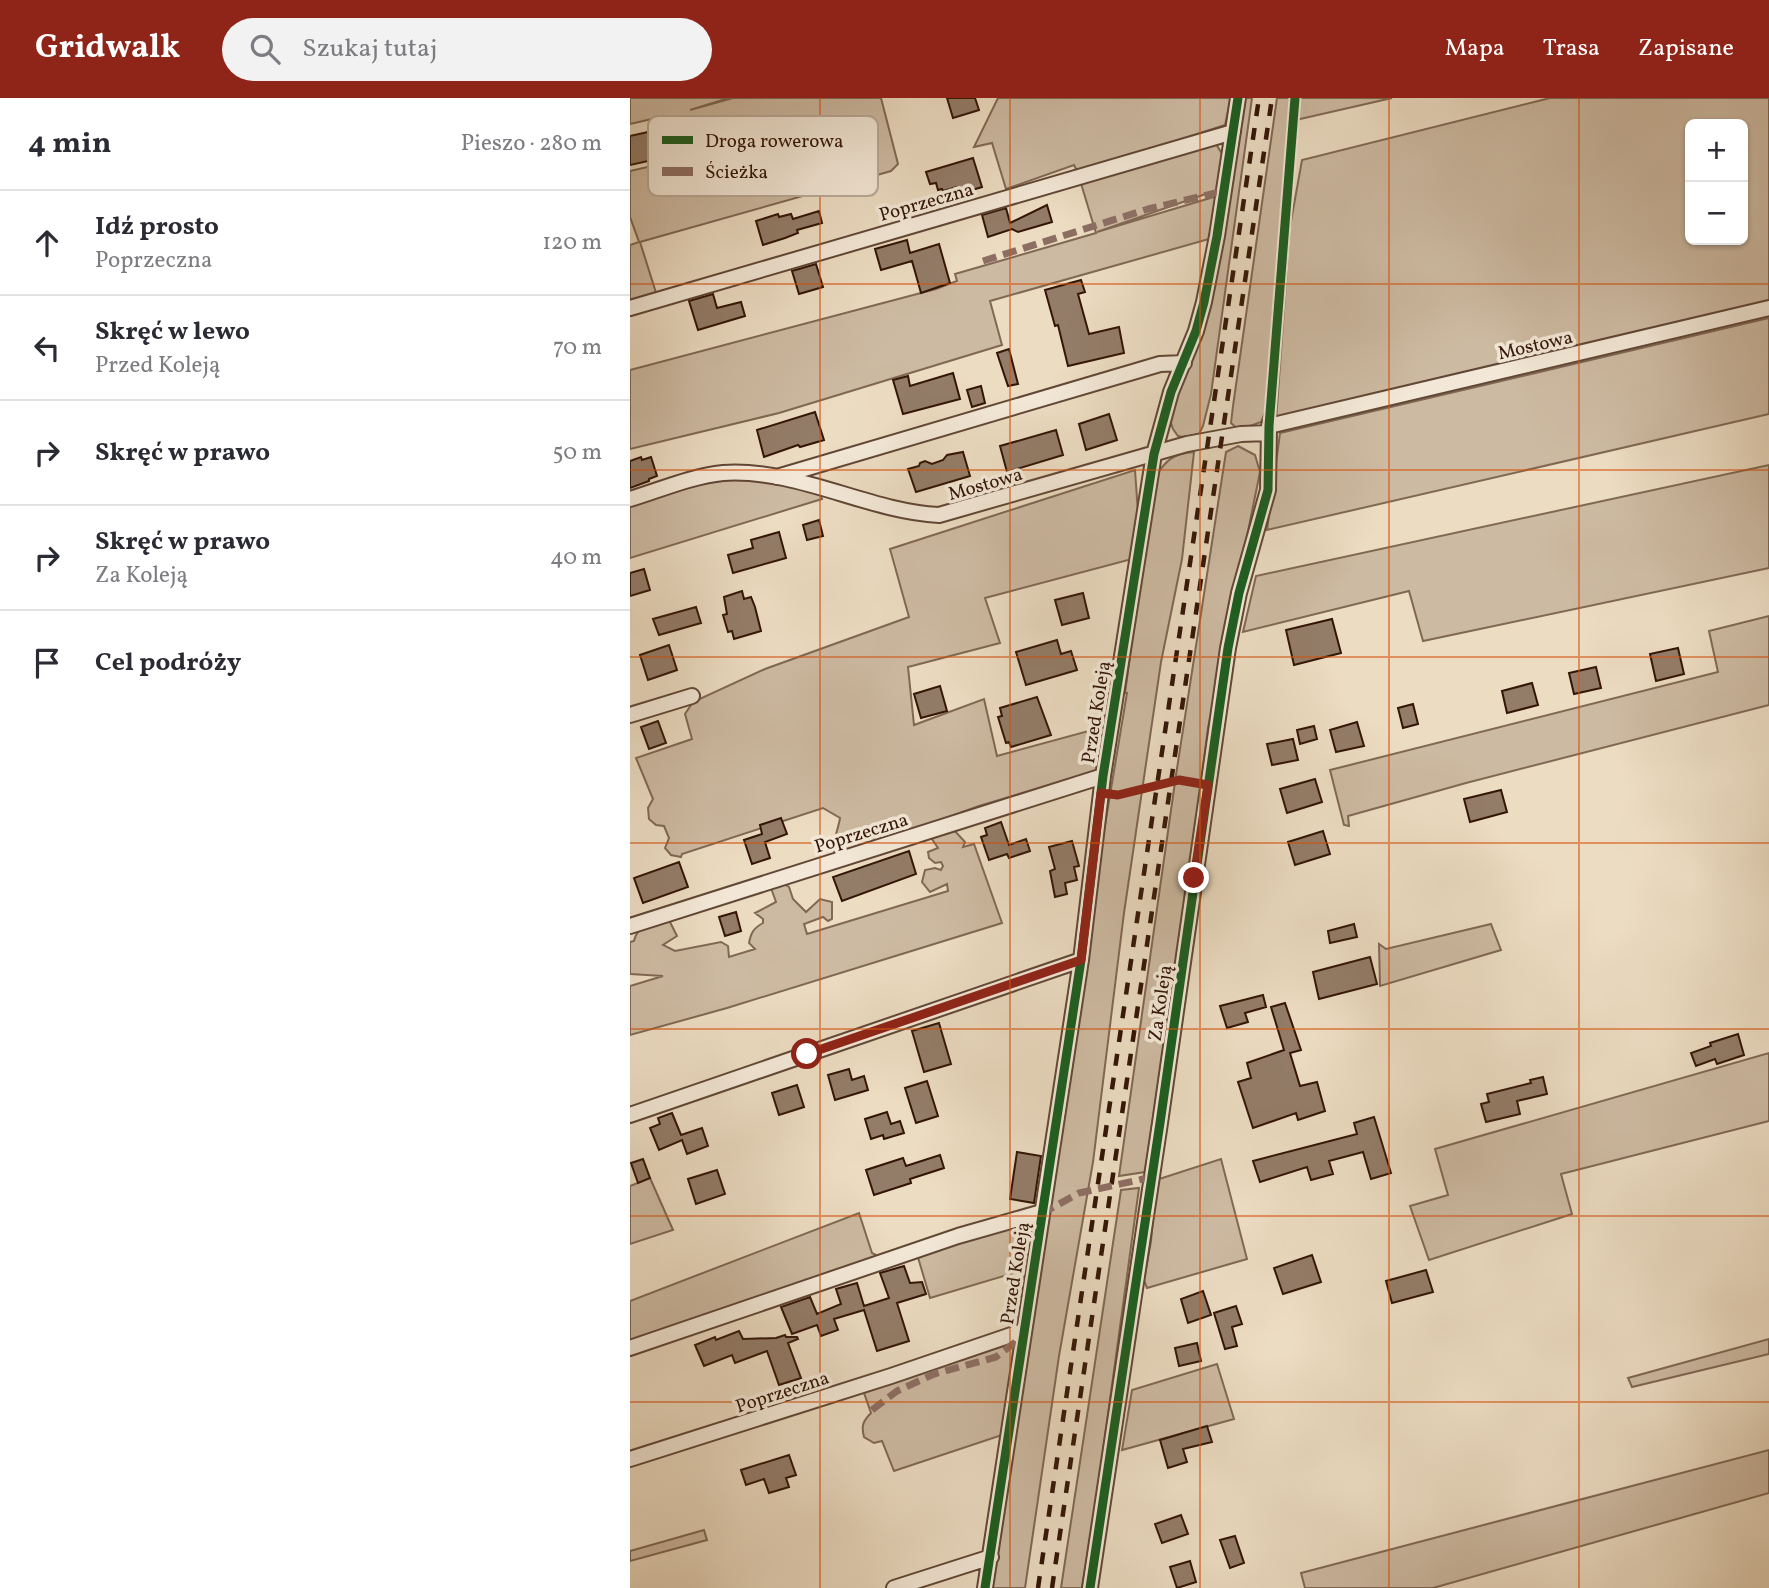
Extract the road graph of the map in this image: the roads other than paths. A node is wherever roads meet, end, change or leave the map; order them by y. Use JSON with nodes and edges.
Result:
{"nodes":[{"id":1,"x":1238,"y":98,"type":"edge"},
{"id":2,"x":1233,"y":132,"type":"junction"},
{"id":3,"x":630,"y":308,"type":"edge"},
{"id":4,"x":1769,"y":308,"type":"edge"},
{"id":5,"x":1184,"y":363,"type":"junction"},
{"id":6,"x":1269,"y":430,"type":"junction"},
{"id":7,"x":1154,"y":454,"type":"junction"},
{"id":8,"x":776,"y":477,"type":"junction"},
{"id":9,"x":630,"y":499,"type":"edge"},
{"id":10,"x":692,"y":696,"type":"dead end"},
{"id":11,"x":630,"y":715,"type":"edge"},
{"id":12,"x":1103,"y":776,"type":"junction"},
{"id":13,"x":630,"y":926,"type":"edge"},
{"id":14,"x":1081,"y":960,"type":"junction"},
{"id":15,"x":630,"y":1115,"type":"edge"},
{"id":16,"x":1042,"y":1212,"type":"junction"},
{"id":17,"x":1023,"y":1331,"type":"junction"},
{"id":18,"x":630,"y":1348,"type":"edge"},
{"id":19,"x":630,"y":1459,"type":"edge"},
{"id":20,"x":991,"y":1557,"type":"junction"},
{"id":21,"x":894,"y":1588,"type":"edge"},
{"id":22,"x":985,"y":1588,"type":"edge"},
{"id":23,"x":1090,"y":1588,"type":"edge"}],
"edges":[{"from":1,"to":2,"type":"street","name":"Przed Koleją"},
{"from":2,"to":3,"type":"street","name":"Poprzeczna"},
{"from":2,"to":5,"type":"street","name":"Przed Koleją"},
{"from":4,"to":6,"type":"street","name":"Mostowa"},
{"from":5,"to":7,"type":"street","name":"Przed Koleją"},
{"from":5,"to":8,"type":"street"},
{"from":6,"to":7,"type":"street","name":"Mostowa"},
{"from":6,"to":23,"type":"street","name":"Za Koleją"},
{"from":7,"to":8,"type":"street","name":"Mostowa"},
{"from":7,"to":12,"type":"street","name":"Przed Koleją"},
{"from":8,"to":9,"type":"street","name":"Mostowa"},
{"from":10,"to":11,"type":"street"},
{"from":12,"to":13,"type":"street","name":"Poprzeczna"},
{"from":12,"to":14,"type":"street","name":"Przed Koleją"},
{"from":14,"to":15,"type":"street"},
{"from":14,"to":16,"type":"street","name":"Przed Koleją"},
{"from":16,"to":17,"type":"street","name":"Przed Koleją"},
{"from":16,"to":18,"type":"street"},
{"from":17,"to":19,"type":"street","name":"Poprzeczna"},
{"from":17,"to":20,"type":"street","name":"Przed Koleją"},
{"from":20,"to":21,"type":"street"},
{"from":20,"to":22,"type":"street","name":"Przed Koleją"}]}
